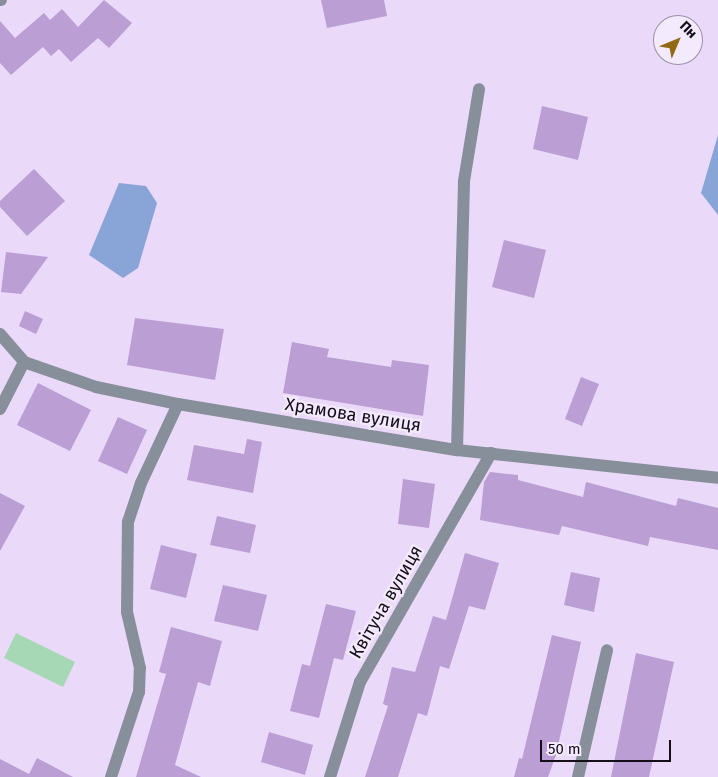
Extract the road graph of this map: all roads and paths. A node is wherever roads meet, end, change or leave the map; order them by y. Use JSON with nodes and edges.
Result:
{"nodes":[{"id":1,"x":479,"y":89,"type":"dead end"},
{"id":2,"x":0,"y":334,"type":"edge"},
{"id":3,"x":24,"y":362,"type":"junction"},
{"id":4,"x":178,"y":404,"type":"junction"},
{"id":5,"x":0,"y":409,"type":"edge"},
{"id":6,"x":457,"y":450,"type":"junction"},
{"id":7,"x":491,"y":454,"type":"junction"},
{"id":8,"x":718,"y":478,"type":"edge"},
{"id":9,"x":607,"y":650,"type":"dead end"},
{"id":10,"x":111,"y":777,"type":"edge"},
{"id":11,"x":330,"y":777,"type":"edge"},
{"id":12,"x":578,"y":777,"type":"edge"}],
"edges":[{"from":1,"to":6,"type":"street"},
{"from":2,"to":3,"type":"street"},
{"from":3,"to":4,"type":"street","name":"Храмова вулиця"},
{"from":3,"to":5,"type":"street"},
{"from":4,"to":6,"type":"street","name":"Храмова вулиця"},
{"from":4,"to":10,"type":"street"},
{"from":6,"to":7,"type":"street","name":"Храмова вулиця"},
{"from":7,"to":8,"type":"street","name":"Храмова вулиця"},
{"from":7,"to":11,"type":"street","name":"Квітуча вулиця"},
{"from":9,"to":12,"type":"street"}]}
